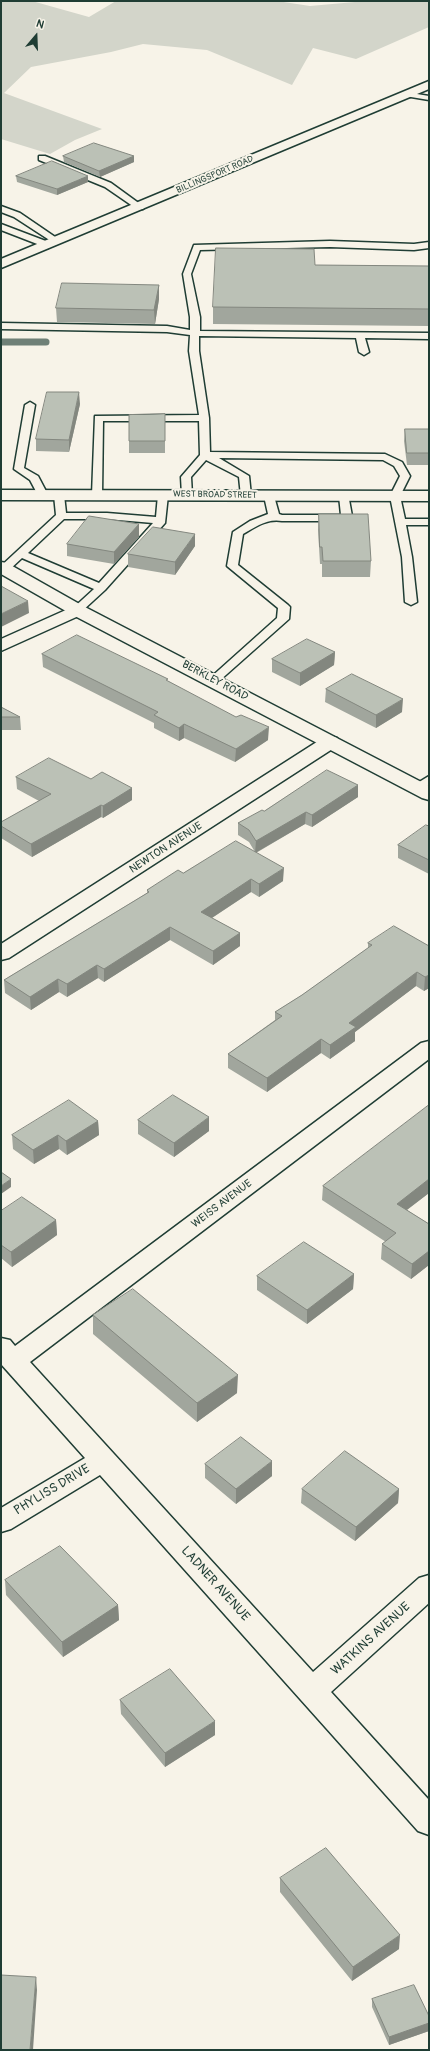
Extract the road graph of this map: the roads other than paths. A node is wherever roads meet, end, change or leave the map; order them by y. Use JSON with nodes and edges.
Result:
{"nodes":[{"id":1,"x":429,"y":85,"type":"edge"},
{"id":2,"x":408,"y":94,"type":"junction"},
{"id":3,"x":429,"y":98,"type":"edge"},
{"id":4,"x":42,"y":158,"type":"dead end"},
{"id":5,"x":140,"y":207,"type":"junction"},
{"id":6,"x":1,"y":209,"type":"edge"},
{"id":7,"x":1,"y":227,"type":"edge"},
{"id":8,"x":53,"y":243,"type":"junction"},
{"id":9,"x":429,"y":245,"type":"edge"},
{"id":10,"x":1,"y":264,"type":"edge"},
{"id":11,"x":1,"y":326,"type":"edge"},
{"id":12,"x":196,"y":333,"type":"junction"},
{"id":13,"x":360,"y":335,"type":"junction"},
{"id":14,"x":429,"y":336,"type":"edge"},
{"id":15,"x":364,"y":352,"type":"dead end"},
{"id":16,"x":30,"y":405,"type":"dead end"},
{"id":17,"x":204,"y":418,"type":"junction"},
{"id":18,"x":205,"y":455,"type":"junction"},
{"id":19,"x":1,"y":495,"type":"edge"},
{"id":20,"x":51,"y":495,"type":"junction"},
{"id":21,"x":97,"y":495,"type":"junction"},
{"id":22,"x":163,"y":495,"type":"junction"},
{"id":23,"x":187,"y":495,"type":"junction"},
{"id":24,"x":246,"y":496,"type":"junction"},
{"id":25,"x":269,"y":496,"type":"junction"},
{"id":26,"x":344,"y":496,"type":"junction"},
{"id":27,"x":395,"y":496,"type":"junction"},
{"id":28,"x":429,"y":496,"type":"edge"},
{"id":29,"x":61,"y":516,"type":"junction"},
{"id":30,"x":274,"y":516,"type":"junction"},
{"id":31,"x":161,"y":521,"type":"junction"},
{"id":32,"x":400,"y":522,"type":"junction"},
{"id":33,"x":429,"y":522,"type":"edge"},
{"id":34,"x":20,"y":553,"type":"junction"},
{"id":35,"x":3,"y":568,"type":"edge"},
{"id":36,"x":101,"y":588,"type":"junction"},
{"id":37,"x":411,"y":602,"type":"dead end"},
{"id":38,"x":77,"y":610,"type":"junction"},
{"id":39,"x":1,"y":646,"type":"edge"},
{"id":40,"x":214,"y":680,"type":"junction"},
{"id":41,"x":330,"y":742,"type":"junction"},
{"id":42,"x":425,"y":787,"type":"edge"},
{"id":43,"x":1,"y":953,"type":"edge"},
{"id":44,"x":429,"y":1048,"type":"edge"},
{"id":45,"x":8,"y":1354,"type":"edge"},
{"id":46,"x":102,"y":1460,"type":"junction"},
{"id":47,"x":1,"y":1520,"type":"edge"},
{"id":48,"x":429,"y":1586,"type":"edge"},
{"id":49,"x":312,"y":1691,"type":"junction"},
{"id":50,"x":429,"y":1821,"type":"edge"}],
"edges":[{"from":1,"to":2,"type":"street","name":"BILLINGSPORT ROAD"},
{"from":2,"to":3,"type":"lane"},
{"from":2,"to":5,"type":"street","name":"BILLINGSPORT ROAD"},
{"from":4,"to":5,"type":"lane"},
{"from":5,"to":8,"type":"street","name":"BILLINGSPORT ROAD"},
{"from":6,"to":8,"type":"lane"},
{"from":7,"to":8,"type":"lane"},
{"from":8,"to":10,"type":"street","name":"BILLINGSPORT ROAD"},
{"from":9,"to":12,"type":"lane"},
{"from":11,"to":12,"type":"lane"},
{"from":12,"to":13,"type":"lane"},
{"from":12,"to":17,"type":"lane"},
{"from":13,"to":14,"type":"lane"},
{"from":13,"to":15,"type":"lane"},
{"from":16,"to":20,"type":"lane"},
{"from":17,"to":18,"type":"lane"},
{"from":17,"to":21,"type":"lane"},
{"from":18,"to":23,"type":"lane"},
{"from":18,"to":24,"type":"lane"},
{"from":18,"to":27,"type":"lane"},
{"from":19,"to":20,"type":"street","name":"WEST BROAD STREET"},
{"from":20,"to":21,"type":"street","name":"WEST BROAD STREET"},
{"from":20,"to":29,"type":"lane"},
{"from":21,"to":22,"type":"street","name":"WEST BROAD STREET"},
{"from":22,"to":23,"type":"street","name":"WEST BROAD STREET"},
{"from":22,"to":31,"type":"lane"},
{"from":23,"to":24,"type":"street","name":"WEST BROAD STREET"},
{"from":24,"to":25,"type":"street","name":"WEST BROAD STREET"},
{"from":25,"to":26,"type":"street","name":"WEST BROAD STREET"},
{"from":25,"to":30,"type":"lane"},
{"from":26,"to":27,"type":"street","name":"WEST BROAD STREET"},
{"from":26,"to":30,"type":"lane"},
{"from":27,"to":28,"type":"street","name":"WEST BROAD STREET"},
{"from":27,"to":32,"type":"lane"},
{"from":29,"to":31,"type":"lane"},
{"from":29,"to":34,"type":"lane"},
{"from":30,"to":40,"type":"lane"},
{"from":31,"to":36,"type":"lane"},
{"from":32,"to":33,"type":"lane"},
{"from":32,"to":37,"type":"lane"},
{"from":34,"to":35,"type":"lane"},
{"from":34,"to":36,"type":"lane"},
{"from":35,"to":38,"type":"street","name":"BERKLEY ROAD"},
{"from":36,"to":38,"type":"lane"},
{"from":38,"to":39,"type":"street"},
{"from":38,"to":40,"type":"street","name":"BERKLEY ROAD"},
{"from":40,"to":41,"type":"street","name":"BERKLEY ROAD"},
{"from":41,"to":42,"type":"street","name":"BERKLEY ROAD"},
{"from":41,"to":43,"type":"street","name":"NEWTON AVENUE"},
{"from":44,"to":45,"type":"street","name":"WEISS AVENUE"},
{"from":45,"to":46,"type":"street","name":"LADNER AVENUE"},
{"from":46,"to":47,"type":"street","name":"PHYLISS DRIVE"},
{"from":46,"to":49,"type":"street","name":"LADNER AVENUE"},
{"from":48,"to":49,"type":"street","name":"WATKINS AVENUE"},
{"from":49,"to":50,"type":"street","name":"LADNER AVENUE"}]}
